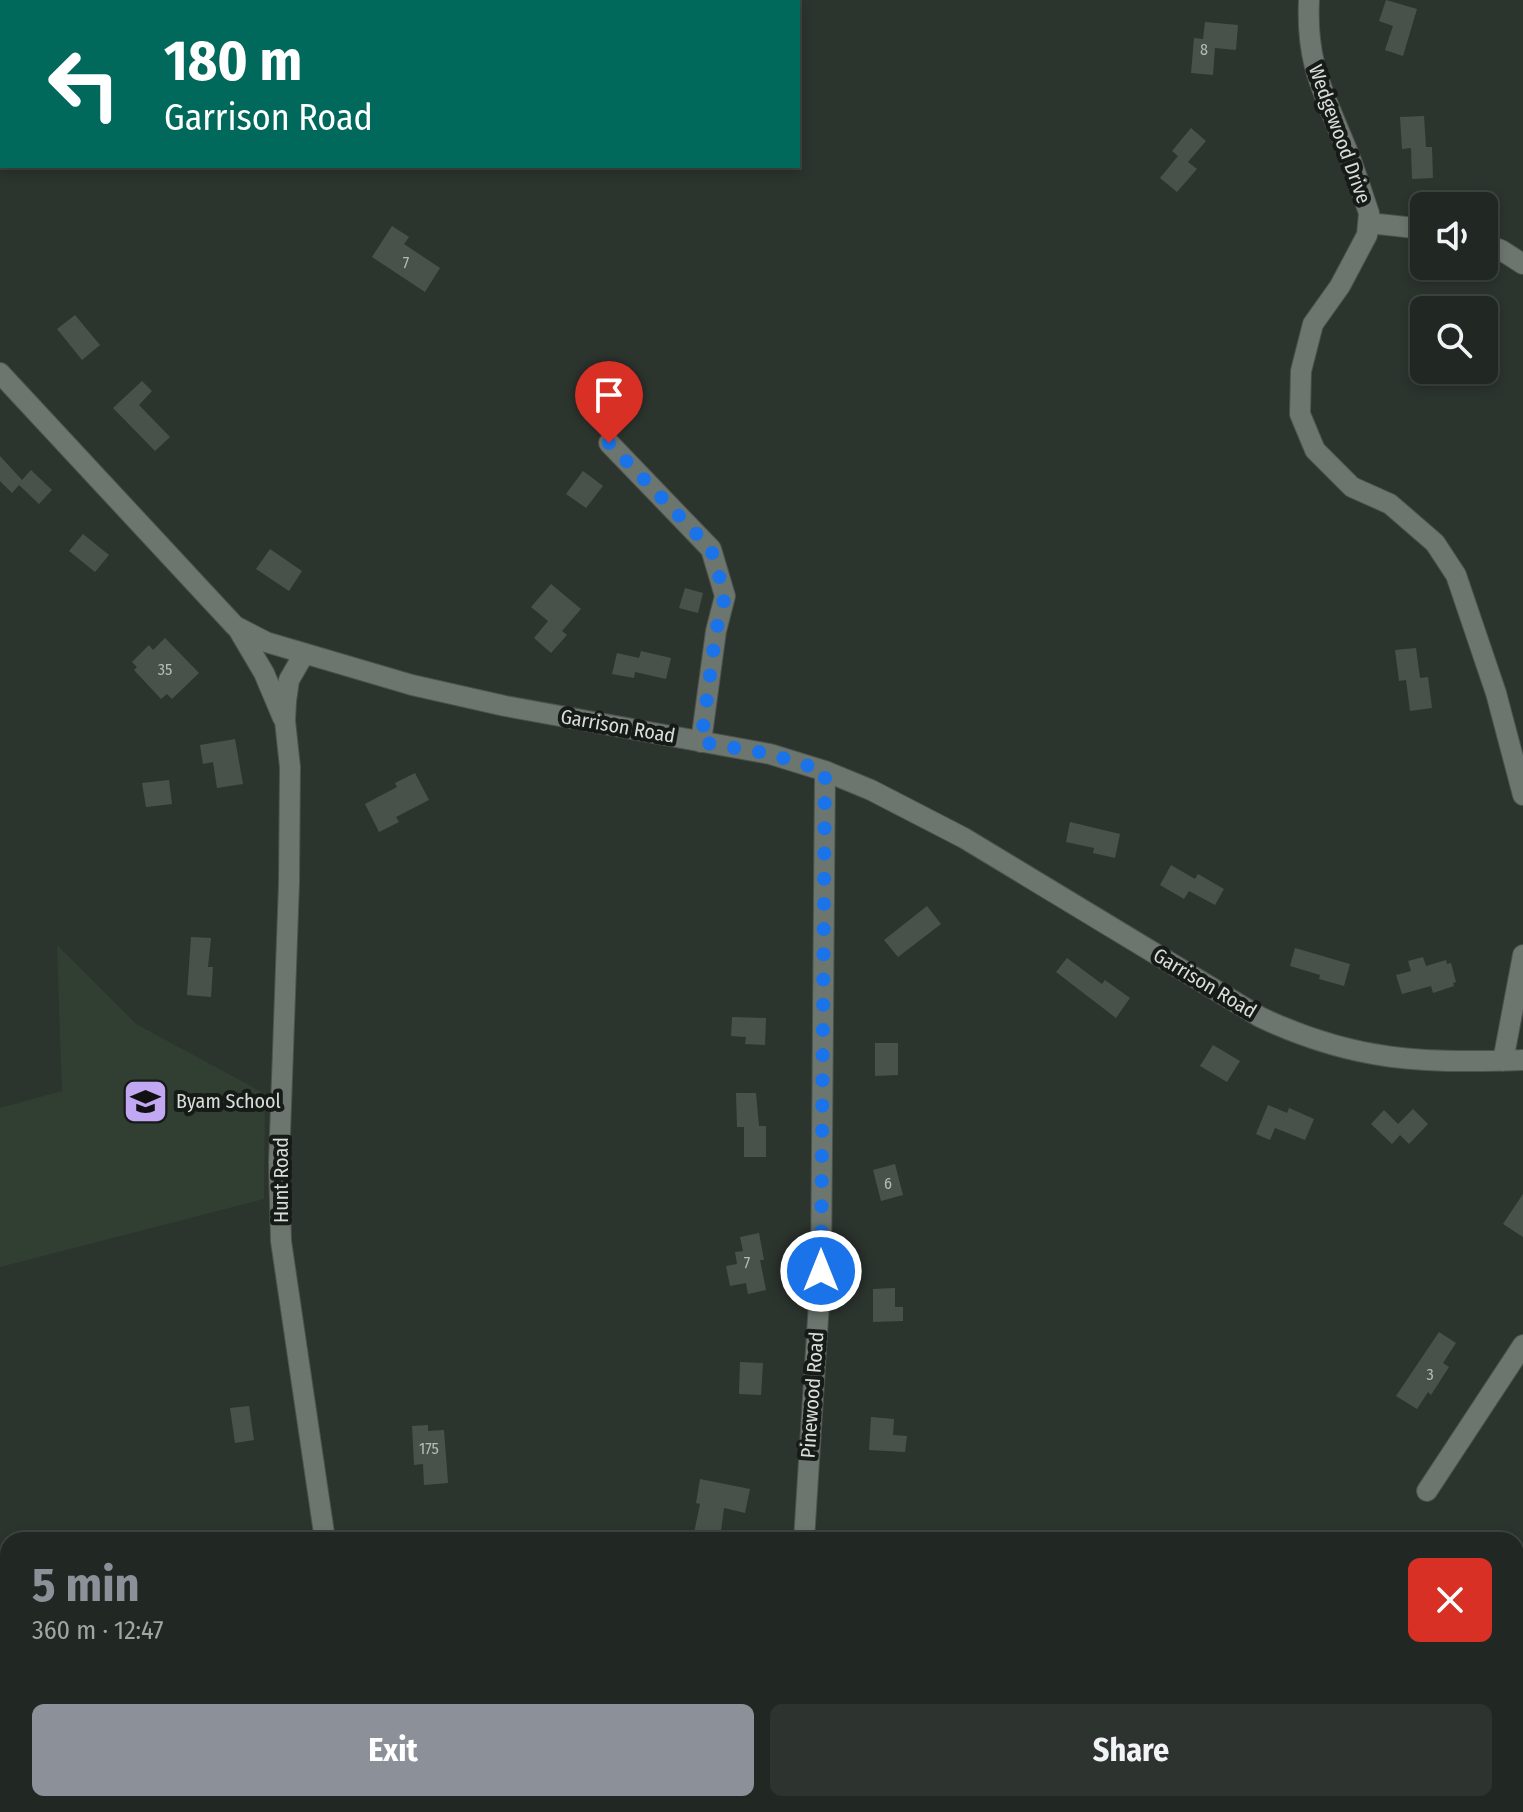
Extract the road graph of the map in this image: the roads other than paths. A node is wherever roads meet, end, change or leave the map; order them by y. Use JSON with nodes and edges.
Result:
{"nodes":[{"id":1,"x":1309,"y":0,"type":"edge"},
{"id":2,"x":1369,"y":223,"type":"junction"},
{"id":3,"x":1410,"y":227,"type":"edge"},
{"id":4,"x":1498,"y":249,"type":"edge"},
{"id":5,"x":1523,"y":264,"type":"edge"},
{"id":6,"x":0,"y":373,"type":"edge"},
{"id":7,"x":609,"y":443,"type":"dead end"},
{"id":8,"x":235,"y":626,"type":"junction"},
{"id":9,"x":304,"y":654,"type":"junction"},
{"id":10,"x":285,"y":721,"type":"junction"},
{"id":11,"x":701,"y":742,"type":"junction"},
{"id":12,"x":825,"y":771,"type":"junction"},
{"id":13,"x":1523,"y":795,"type":"edge"},
{"id":14,"x":1523,"y":955,"type":"edge"},
{"id":15,"x":1513,"y":1061,"type":"edge"},
{"id":16,"x":1523,"y":1345,"type":"edge"},
{"id":17,"x":1427,"y":1491,"type":"dead end"},
{"id":18,"x":324,"y":1532,"type":"edge"},
{"id":19,"x":805,"y":1532,"type":"edge"}],
"edges":[{"from":1,"to":2,"type":"street","name":"Wedgewood Drive"},
{"from":2,"to":3,"type":"street"},
{"from":2,"to":13,"type":"street","name":"Wedgewood Drive"},
{"from":4,"to":5,"type":"street"},
{"from":6,"to":8,"type":"street","name":"Garrison Road"},
{"from":7,"to":11,"type":"street"},
{"from":8,"to":9,"type":"street","name":"Garrison Road"},
{"from":8,"to":10,"type":"street","name":"Hunt Road"},
{"from":9,"to":10,"type":"street","name":"Hunt Road"},
{"from":9,"to":11,"type":"street","name":"Garrison Road"},
{"from":10,"to":18,"type":"street","name":"Hunt Road"},
{"from":11,"to":12,"type":"street","name":"Garrison Road"},
{"from":12,"to":15,"type":"street","name":"Garrison Road"},
{"from":12,"to":19,"type":"street","name":"Pinewood Road"},
{"from":14,"to":15,"type":"street"},
{"from":16,"to":17,"type":"street"}]}
